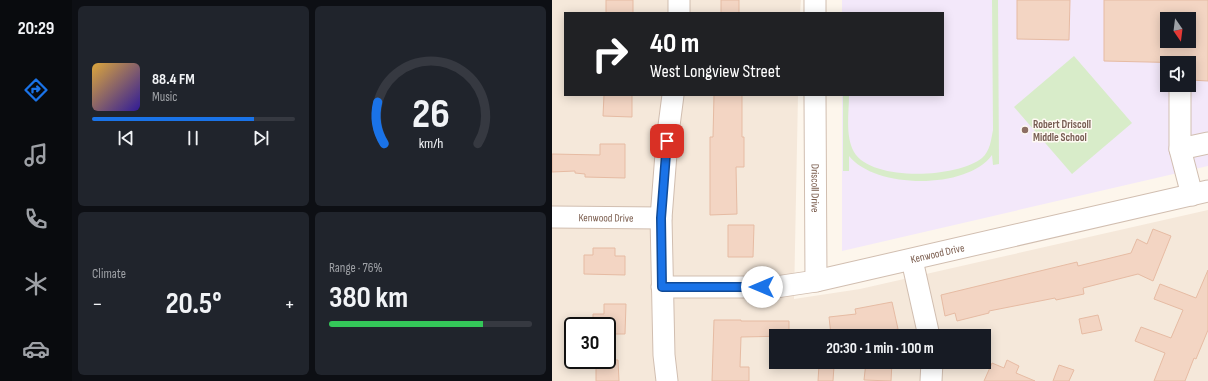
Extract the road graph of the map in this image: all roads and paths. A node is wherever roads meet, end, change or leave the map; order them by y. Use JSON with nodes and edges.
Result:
{"nodes":[{"id":1,"x":679,"y":0,"type":"edge"},
{"id":2,"x":815,"y":0,"type":"edge"},
{"id":3,"x":679,"y":12,"type":"edge"},
{"id":4,"x":815,"y":12,"type":"edge"},
{"id":5,"x":1180,"y":92,"type":"edge"},
{"id":6,"x":673,"y":96,"type":"edge"},
{"id":7,"x":815,"y":96,"type":"edge"},
{"id":8,"x":1208,"y":142,"type":"edge"},
{"id":9,"x":1180,"y":149,"type":"junction"},
{"id":10,"x":1200,"y":193,"type":"edge"},
{"id":11,"x":552,"y":217,"type":"edge"},
{"id":12,"x":661,"y":218,"type":"junction"},
{"id":13,"x":912,"y":260,"type":"junction"},
{"id":14,"x":816,"y":281,"type":"junction"},
{"id":15,"x":662,"y":287,"type":"junction"},
{"id":16,"x":927,"y":329,"type":"edge"},
{"id":17,"x":932,"y":369,"type":"edge"},
{"id":18,"x":667,"y":381,"type":"edge"},
{"id":19,"x":931,"y":381,"type":"edge"}],
"edges":[{"from":1,"to":3,"type":"street"},
{"from":2,"to":4,"type":"street"},
{"from":5,"to":9,"type":"street"},
{"from":6,"to":12,"type":"street"},
{"from":7,"to":14,"type":"street","name":"Driscoll Drive"},
{"from":8,"to":9,"type":"street"},
{"from":9,"to":10,"type":"street"},
{"from":10,"to":13,"type":"street","name":"Kenwood Drive"},
{"from":11,"to":12,"type":"street","name":"Kenwood Drive"},
{"from":12,"to":15,"type":"street"},
{"from":13,"to":14,"type":"street","name":"Kenwood Drive"},
{"from":13,"to":16,"type":"street"},
{"from":14,"to":15,"type":"street","name":"Kenwood Drive"},
{"from":15,"to":18,"type":"street"},
{"from":17,"to":19,"type":"street"}]}
